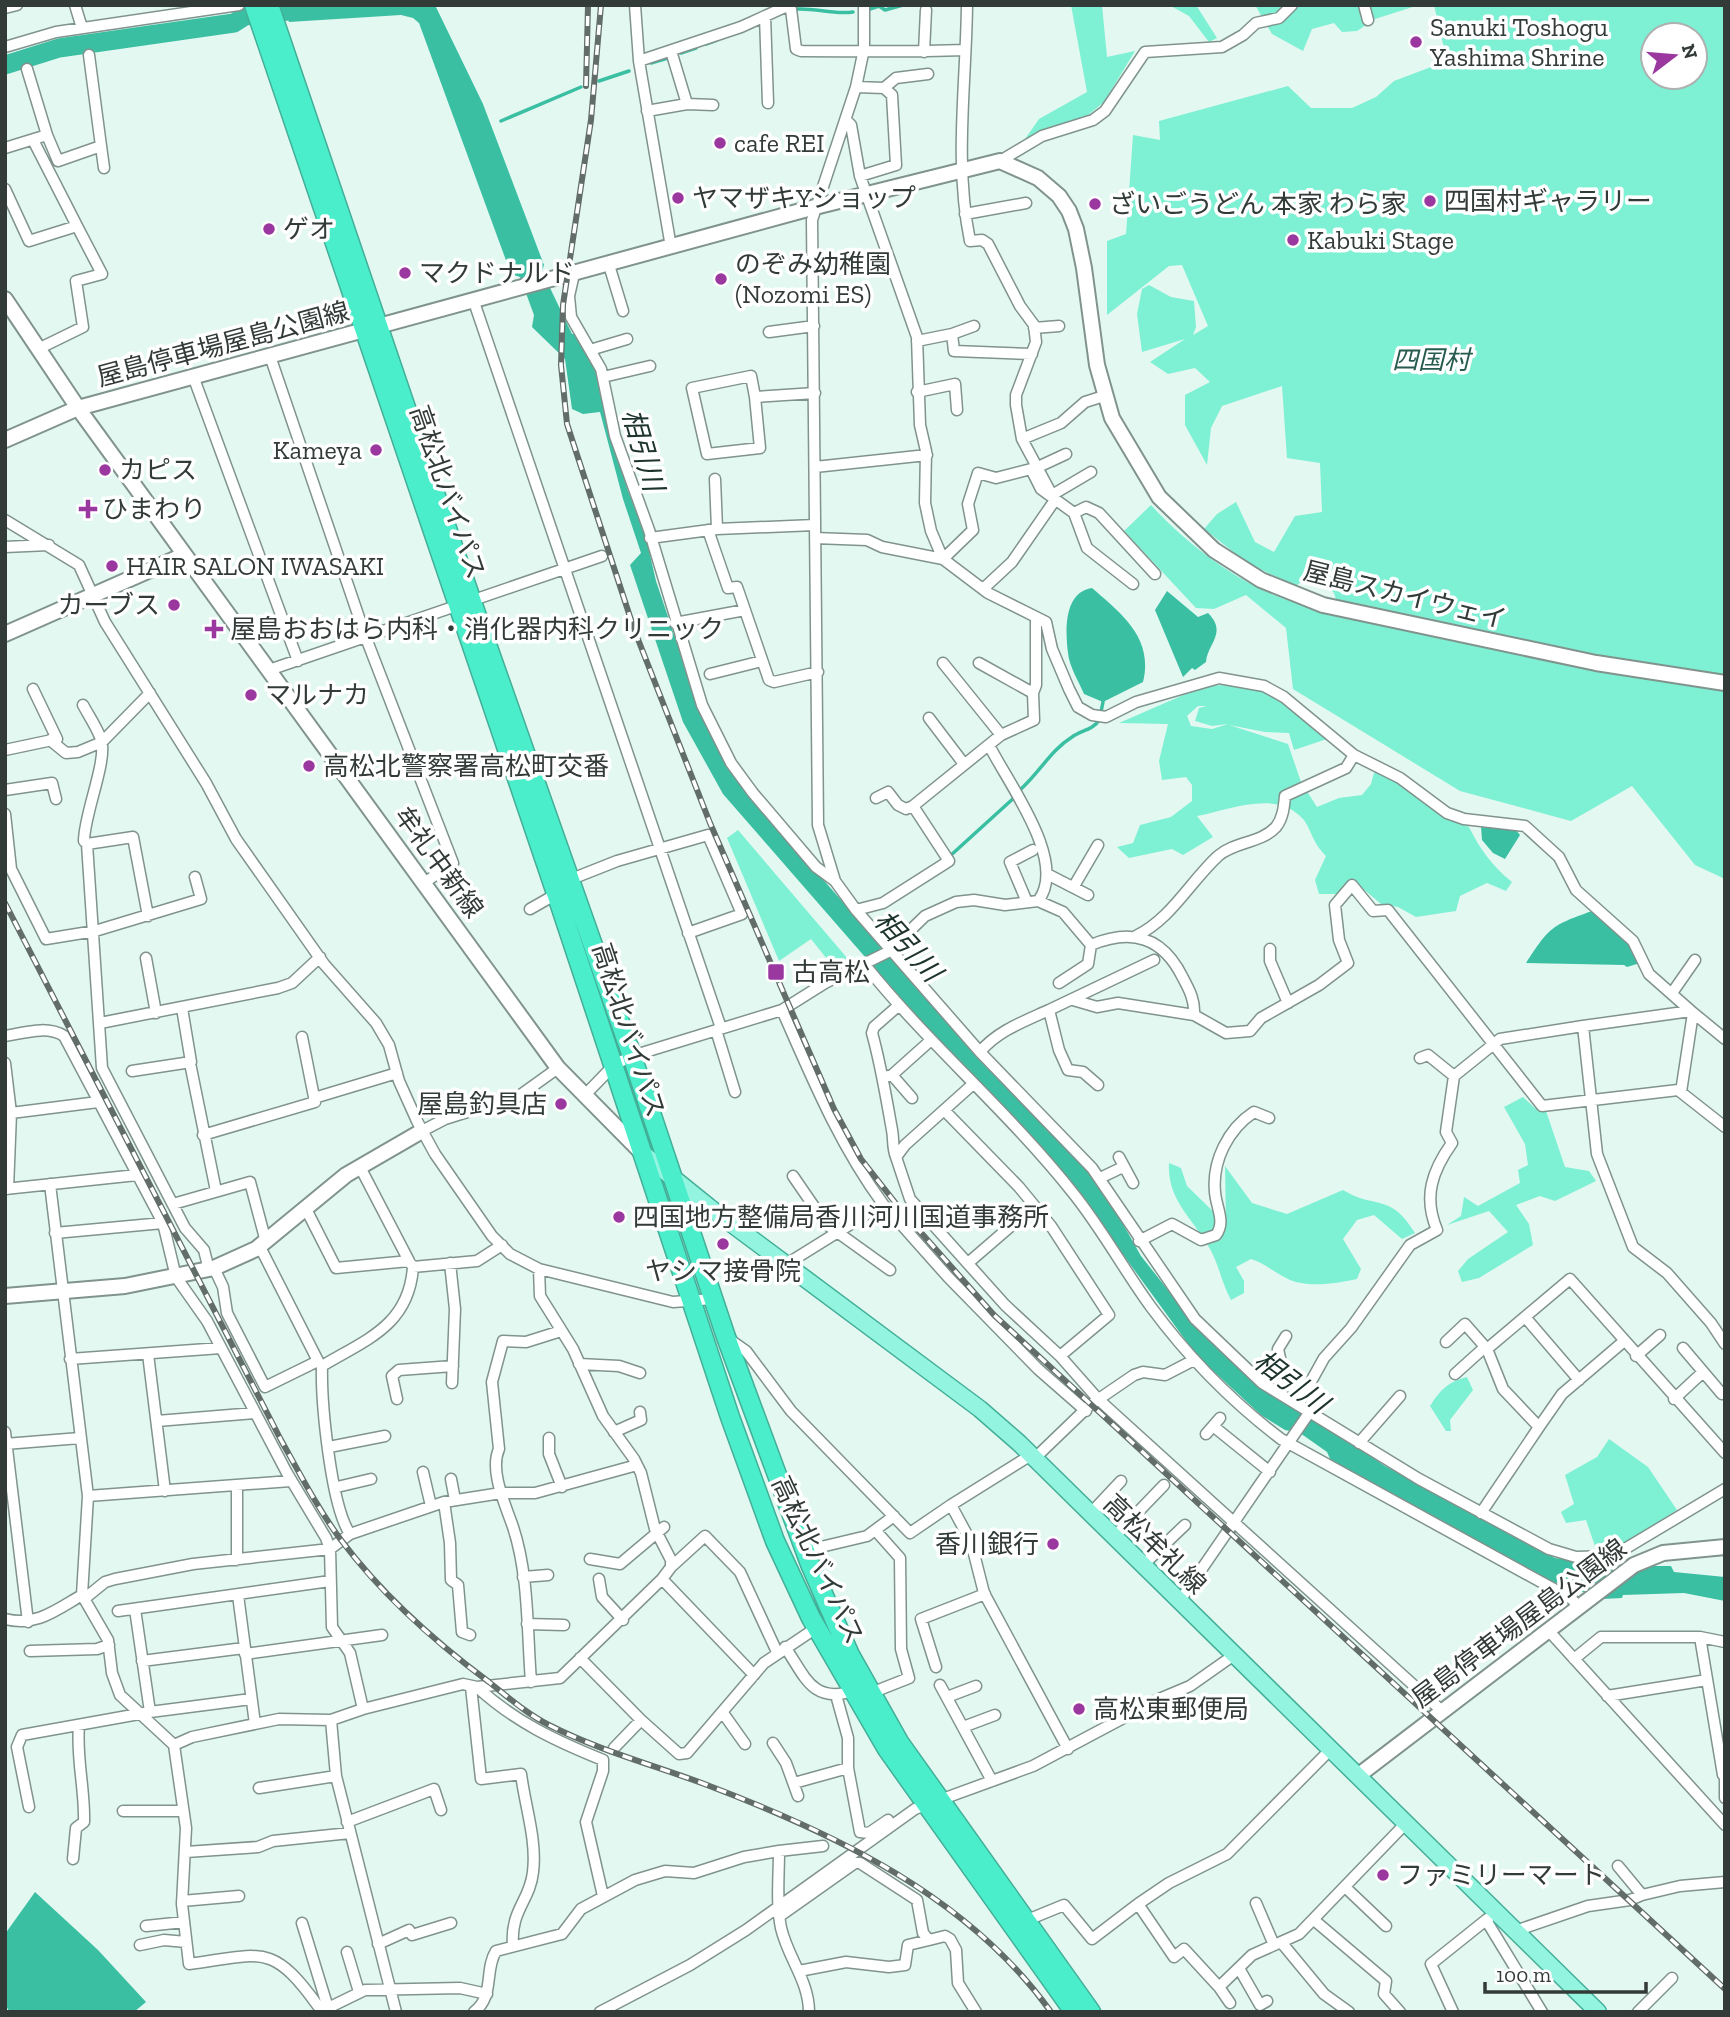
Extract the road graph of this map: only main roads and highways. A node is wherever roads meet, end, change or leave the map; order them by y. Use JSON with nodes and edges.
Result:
{"nodes":[{"id":1,"x":254,"y":6,"type":"edge"},
{"id":2,"x":466,"y":604,"type":"junction"},
{"id":3,"x":642,"y":1153,"type":"junction"},
{"id":4,"x":672,"y":1176,"type":"junction"},
{"id":5,"x":926,"y":1805,"type":"junction"},
{"id":6,"x":1074,"y":2012,"type":"edge"},
{"id":7,"x":1091,"y":2012,"type":"edge"},
{"id":8,"x":1598,"y":2012,"type":"edge"}],
"edges":[{"from":1,"to":2,"type":"highway","name":"高松北バイパス"},
{"from":2,"to":3,"type":"highway","name":"高松北バイパス"},
{"from":2,"to":4,"type":"highway","name":"高松北バイパス"},
{"from":3,"to":4,"type":"main road","name":"高松牟礼線"},
{"from":3,"to":5,"type":"highway","name":"高松北バイパス"},
{"from":4,"to":5,"type":"highway","name":"高松北バイパス"},
{"from":4,"to":8,"type":"main road","name":"高松牟礼線"},
{"from":5,"to":6,"type":"highway","name":"高松北バイパス"},
{"from":5,"to":7,"type":"highway","name":"高松北バイパス"}]}
